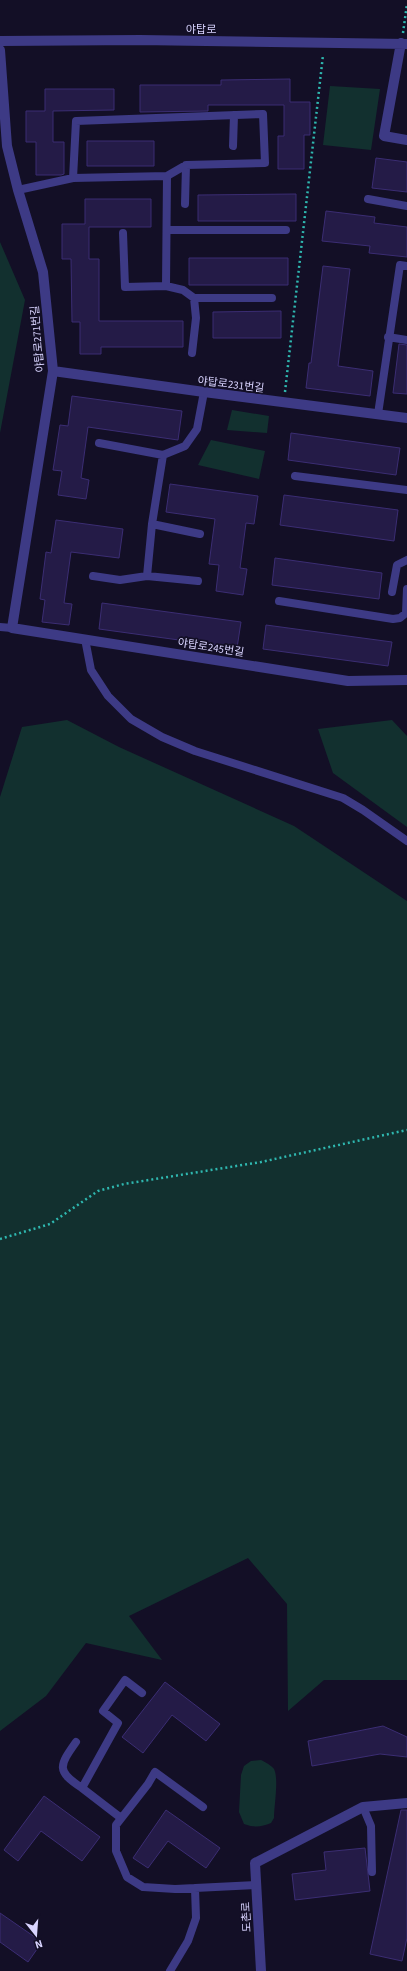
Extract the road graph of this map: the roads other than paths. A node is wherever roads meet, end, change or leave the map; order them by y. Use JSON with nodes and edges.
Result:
{"nodes":[{"id":1,"x":0,"y":41,"type":"edge"},
{"id":2,"x":404,"y":43,"type":"edge"},
{"id":3,"x":0,"y":50,"type":"edge"},
{"id":4,"x":234,"y":115,"type":"junction"},
{"id":5,"x":407,"y":140,"type":"edge"},
{"id":6,"x":233,"y":146,"type":"dead end"},
{"id":7,"x":186,"y":165,"type":"junction"},
{"id":8,"x":167,"y":176,"type":"junction"},
{"id":9,"x":73,"y":178,"type":"junction"},
{"id":10,"x":18,"y":190,"type":"junction"},
{"id":11,"x":368,"y":199,"type":"dead end"},
{"id":12,"x":185,"y":204,"type":"dead end"},
{"id":13,"x":407,"y":206,"type":"edge"},
{"id":14,"x":167,"y":230,"type":"junction"},
{"id":15,"x":286,"y":230,"type":"dead end"},
{"id":16,"x":123,"y":233,"type":"dead end"},
{"id":17,"x":407,"y":266,"type":"edge"},
{"id":18,"x":166,"y":286,"type":"junction"},
{"id":19,"x":194,"y":298,"type":"junction"},
{"id":20,"x":272,"y":298,"type":"dead end"},
{"id":21,"x":388,"y":337,"type":"junction"},
{"id":22,"x":407,"y":340,"type":"edge"},
{"id":23,"x":192,"y":353,"type":"dead end"},
{"id":24,"x":53,"y":371,"type":"junction"},
{"id":25,"x":204,"y":392,"type":"junction"},
{"id":26,"x":378,"y":414,"type":"junction"},
{"id":27,"x":407,"y":418,"type":"edge"},
{"id":28,"x":99,"y":443,"type":"dead end"},
{"id":29,"x":163,"y":455,"type":"junction"},
{"id":30,"x":295,"y":476,"type":"dead end"},
{"id":31,"x":407,"y":490,"type":"edge"},
{"id":32,"x":152,"y":524,"type":"junction"},
{"id":33,"x":200,"y":534,"type":"dead end"},
{"id":34,"x":407,"y":560,"type":"edge"},
{"id":35,"x":93,"y":576,"type":"dead end"},
{"id":36,"x":147,"y":576,"type":"junction"},
{"id":37,"x":198,"y":581,"type":"dead end"},
{"id":38,"x":407,"y":589,"type":"edge"},
{"id":39,"x":392,"y":592,"type":"dead end"},
{"id":40,"x":279,"y":601,"type":"dead end"},
{"id":41,"x":0,"y":627,"type":"edge"},
{"id":42,"x":12,"y":628,"type":"junction"},
{"id":43,"x":85,"y":639,"type":"junction"},
{"id":44,"x":407,"y":680,"type":"edge"},
{"id":45,"x":407,"y":841,"type":"edge"},
{"id":46,"x":142,"y":1693,"type":"dead end"},
{"id":47,"x":76,"y":1742,"type":"dead end"},
{"id":48,"x":82,"y":1788,"type":"junction"},
{"id":49,"x":407,"y":1803,"type":"edge"},
{"id":50,"x":203,"y":1807,"type":"dead end"},
{"id":51,"x":363,"y":1807,"type":"junction"},
{"id":52,"x":121,"y":1818,"type":"junction"},
{"id":53,"x":372,"y":1872,"type":"dead end"},
{"id":54,"x":256,"y":1885,"type":"junction"},
{"id":55,"x":195,"y":1888,"type":"junction"},
{"id":56,"x":170,"y":1971,"type":"edge"},
{"id":57,"x":261,"y":1971,"type":"edge"}],
"edges":[{"from":1,"to":2,"type":"street","name":"야탑로"},
{"from":2,"to":5,"type":"street","name":"야탑로"},
{"from":3,"to":10,"type":"street","name":"야탑로271번길"},
{"from":4,"to":6,"type":"lane"},
{"from":4,"to":7,"type":"lane"},
{"from":4,"to":9,"type":"lane"},
{"from":7,"to":8,"type":"lane"},
{"from":7,"to":12,"type":"lane"},
{"from":8,"to":9,"type":"lane"},
{"from":8,"to":14,"type":"lane"},
{"from":9,"to":10,"type":"lane"},
{"from":10,"to":24,"type":"street","name":"야탑로271번길"},
{"from":11,"to":13,"type":"lane"},
{"from":14,"to":15,"type":"lane"},
{"from":14,"to":18,"type":"lane"},
{"from":16,"to":18,"type":"lane"},
{"from":17,"to":21,"type":"lane"},
{"from":18,"to":19,"type":"lane"},
{"from":19,"to":20,"type":"lane"},
{"from":19,"to":23,"type":"lane"},
{"from":21,"to":22,"type":"lane"},
{"from":21,"to":26,"type":"lane"},
{"from":24,"to":25,"type":"street","name":"야탑로231번길"},
{"from":24,"to":42,"type":"street","name":"야탑로271번길"},
{"from":25,"to":26,"type":"street","name":"야탑로231번길"},
{"from":25,"to":29,"type":"lane"},
{"from":26,"to":27,"type":"street","name":"야탑로231번길"},
{"from":28,"to":29,"type":"lane"},
{"from":29,"to":32,"type":"lane"},
{"from":30,"to":31,"type":"lane"},
{"from":32,"to":33,"type":"lane"},
{"from":32,"to":36,"type":"lane"},
{"from":34,"to":39,"type":"lane"},
{"from":35,"to":36,"type":"lane"},
{"from":36,"to":37,"type":"lane"},
{"from":38,"to":40,"type":"lane"},
{"from":41,"to":42,"type":"lane"},
{"from":42,"to":43,"type":"street","name":"야탑로245번길"},
{"from":43,"to":44,"type":"street","name":"야탑로245번길"},
{"from":43,"to":45,"type":"lane"},
{"from":46,"to":48,"type":"lane"},
{"from":47,"to":48,"type":"lane"},
{"from":48,"to":52,"type":"lane"},
{"from":49,"to":51,"type":"street"},
{"from":50,"to":52,"type":"lane"},
{"from":51,"to":53,"type":"lane"},
{"from":51,"to":54,"type":"street","name":"도촌로"},
{"from":52,"to":55,"type":"lane"},
{"from":54,"to":55,"type":"lane"},
{"from":54,"to":57,"type":"street","name":"도촌로"},
{"from":55,"to":56,"type":"lane"}]}
